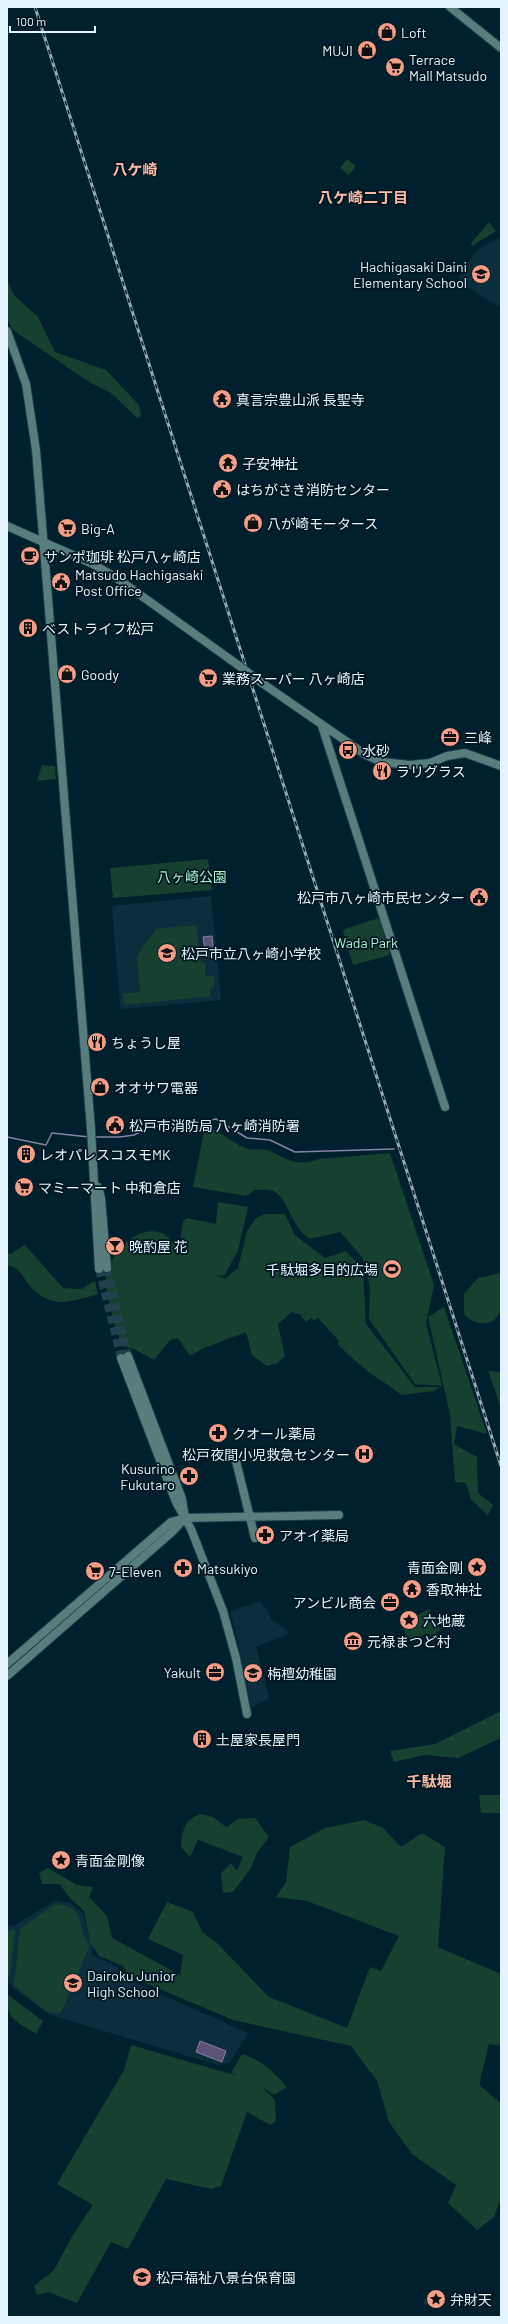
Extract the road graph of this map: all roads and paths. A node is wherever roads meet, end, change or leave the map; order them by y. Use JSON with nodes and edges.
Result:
{"nodes":[{"id":1,"x":450,"y":7,"type":"edge"},
{"id":2,"x":501,"y":48,"type":"edge"},
{"id":3,"x":7,"y":331,"type":"edge"},
{"id":4,"x":7,"y":526,"type":"edge"},
{"id":5,"x":44,"y":542,"type":"junction"},
{"id":6,"x":322,"y":726,"type":"junction"},
{"id":7,"x":501,"y":766,"type":"edge"},
{"id":8,"x":445,"y":1107,"type":"dead end"},
{"id":9,"x":103,"y":1268,"type":"tunnel mouth"},
{"id":10,"x":125,"y":1357,"type":"tunnel mouth"},
{"id":11,"x":235,"y":1457,"type":"dead end"},
{"id":12,"x":339,"y":1516,"type":"dead end"},
{"id":13,"x":249,"y":1517,"type":"junction"},
{"id":14,"x":185,"y":1518,"type":"junction"},
{"id":15,"x":254,"y":1538,"type":"dead end"},
{"id":16,"x":89,"y":1592,"type":"junction"},
{"id":17,"x":95,"y":1599,"type":"junction"},
{"id":18,"x":7,"y":1664,"type":"edge"},
{"id":19,"x":7,"y":1676,"type":"edge"},
{"id":20,"x":247,"y":1714,"type":"dead end"}],
"edges":[{"from":1,"to":2,"type":"street"},
{"from":3,"to":5,"type":"street"},
{"from":4,"to":5,"type":"street"},
{"from":5,"to":6,"type":"street","bridge":true},
{"from":5,"to":9,"type":"street"},
{"from":6,"to":7,"type":"street"},
{"from":6,"to":8,"type":"street"},
{"from":10,"to":14,"type":"street"},
{"from":11,"to":13,"type":"street"},
{"from":12,"to":13,"type":"street"},
{"from":13,"to":14,"type":"street"},
{"from":13,"to":15,"type":"street"},
{"from":14,"to":16,"type":"street"},
{"from":14,"to":17,"type":"street"},
{"from":14,"to":20,"type":"street"},
{"from":16,"to":17,"type":"street"},
{"from":16,"to":18,"type":"street"},
{"from":17,"to":19,"type":"street"}]}
